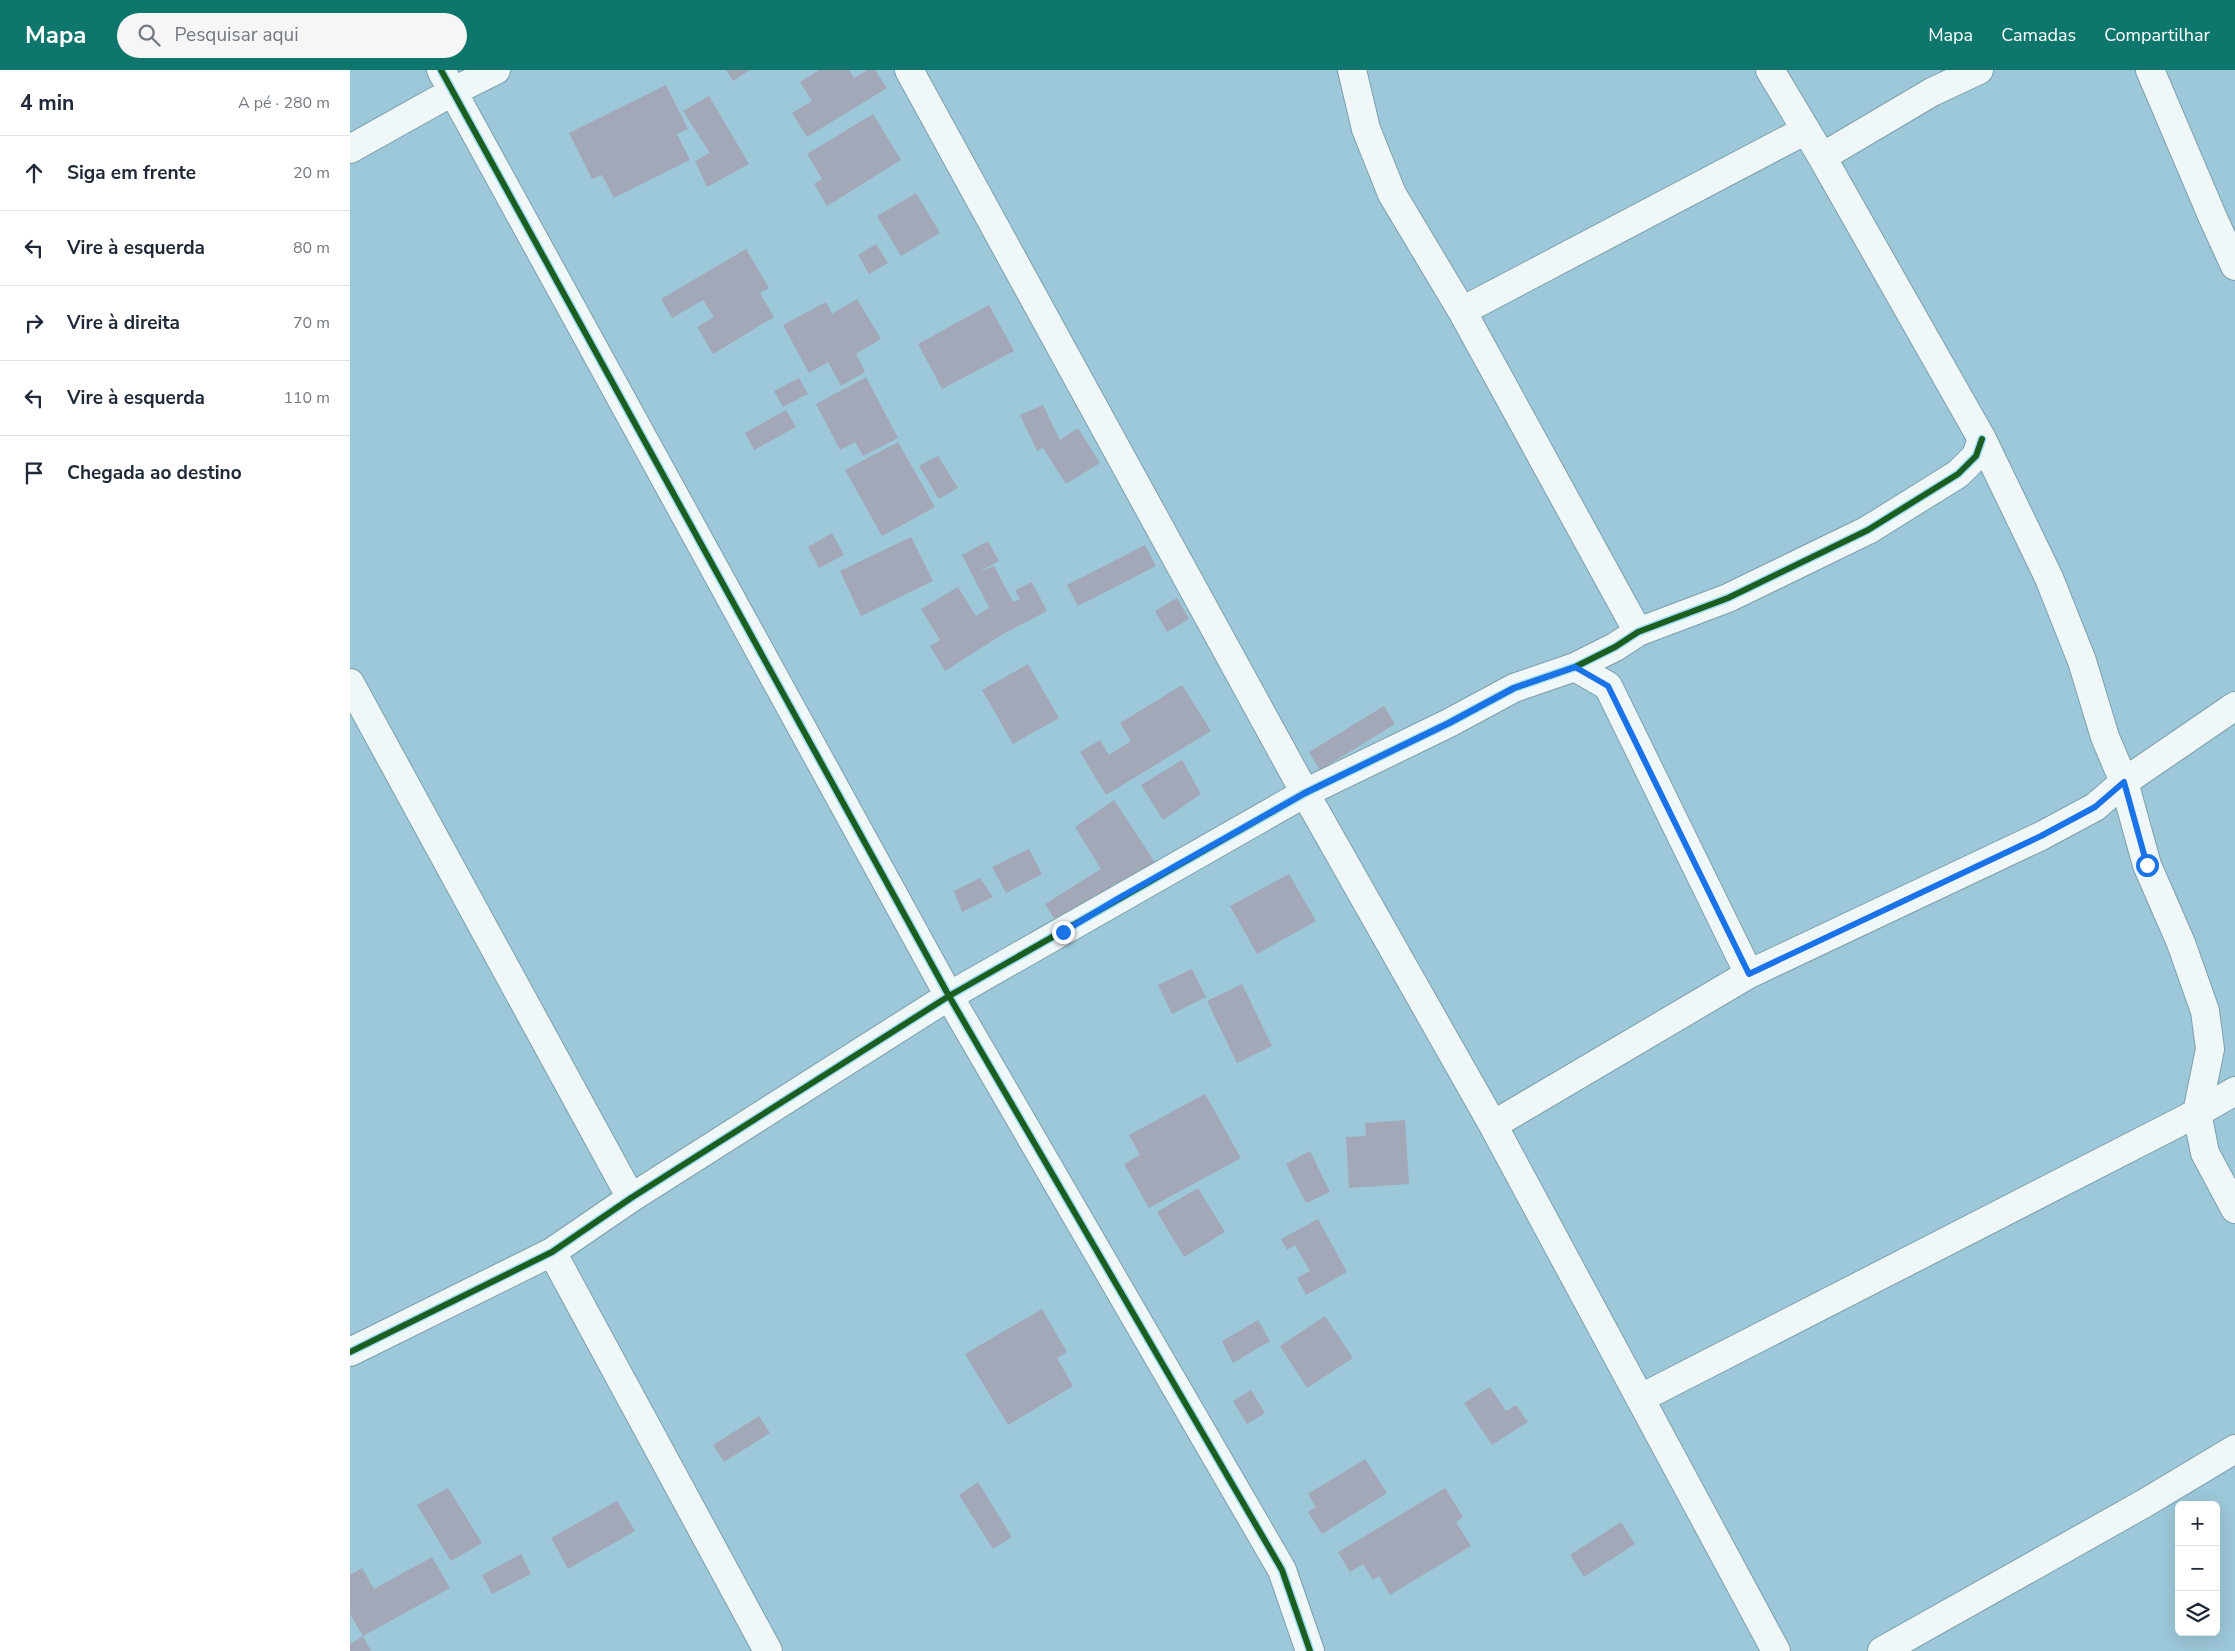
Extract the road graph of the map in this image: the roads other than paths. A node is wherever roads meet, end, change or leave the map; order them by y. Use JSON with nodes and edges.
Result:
{"nodes":[{"id":1,"x":496,"y":70,"type":"edge"},
{"id":2,"x":909,"y":70,"type":"edge"},
{"id":3,"x":1352,"y":70,"type":"edge"},
{"id":4,"x":1770,"y":70,"type":"edge"},
{"id":5,"x":1979,"y":70,"type":"edge"},
{"id":6,"x":2150,"y":70,"type":"edge"},
{"id":7,"x":447,"y":81,"type":"edge"},
{"id":8,"x":1806,"y":130,"type":"junction"},
{"id":9,"x":350,"y":149,"type":"edge"},
{"id":10,"x":1822,"y":157,"type":"junction"},
{"id":11,"x":2235,"y":266,"type":"edge"},
{"id":12,"x":1462,"y":311,"type":"junction"},
{"id":13,"x":1982,"y":439,"type":"junction"},
{"id":14,"x":1638,"y":632,"type":"junction"},
{"id":15,"x":1614,"y":648,"type":"junction"},
{"id":16,"x":1575,"y":667,"type":"junction"},
{"id":17,"x":350,"y":682,"type":"edge"},
{"id":18,"x":1608,"y":686,"type":"junction"},
{"id":19,"x":2235,"y":706,"type":"edge"},
{"id":20,"x":2124,"y":782,"type":"junction"},
{"id":21,"x":1305,"y":793,"type":"junction"},
{"id":22,"x":1749,"y":974,"type":"junction"},
{"id":23,"x":949,"y":996,"type":"junction"},
{"id":24,"x":2235,"y":1091,"type":"edge"},
{"id":25,"x":2197,"y":1113,"type":"junction"},
{"id":26,"x":1493,"y":1126,"type":"junction"},
{"id":27,"x":631,"y":1198,"type":"junction"},
{"id":28,"x":2235,"y":1209,"type":"edge"},
{"id":29,"x":552,"y":1252,"type":"junction"},
{"id":30,"x":350,"y":1352,"type":"edge"},
{"id":31,"x":1641,"y":1398,"type":"junction"},
{"id":32,"x":2235,"y":1449,"type":"edge"},
{"id":33,"x":768,"y":1651,"type":"edge"},
{"id":34,"x":1310,"y":1651,"type":"edge"},
{"id":35,"x":1776,"y":1651,"type":"edge"},
{"id":36,"x":1882,"y":1651,"type":"edge"}],
"edges":[{"from":1,"to":7,"type":"street"},
{"from":2,"to":21,"type":"street"},
{"from":3,"to":12,"type":"street"},
{"from":4,"to":8,"type":"street"},
{"from":5,"to":10,"type":"street"},
{"from":6,"to":11,"type":"street"},
{"from":7,"to":9,"type":"street"},
{"from":7,"to":23,"type":"street"},
{"from":8,"to":10,"type":"street"},
{"from":8,"to":12,"type":"street"},
{"from":10,"to":13,"type":"street"},
{"from":12,"to":14,"type":"street"},
{"from":13,"to":14,"type":"street"},
{"from":13,"to":20,"type":"street"},
{"from":14,"to":15,"type":"street"},
{"from":15,"to":16,"type":"street"},
{"from":15,"to":18,"type":"street"},
{"from":16,"to":18,"type":"street"},
{"from":16,"to":21,"type":"street"},
{"from":17,"to":27,"type":"street"},
{"from":18,"to":22,"type":"street"},
{"from":19,"to":20,"type":"street"},
{"from":20,"to":22,"type":"street"},
{"from":20,"to":25,"type":"street"},
{"from":21,"to":23,"type":"street"},
{"from":21,"to":26,"type":"street"},
{"from":22,"to":26,"type":"street"},
{"from":23,"to":27,"type":"street"},
{"from":23,"to":34,"type":"street"},
{"from":24,"to":25,"type":"street"},
{"from":25,"to":28,"type":"street"},
{"from":25,"to":31,"type":"street"},
{"from":26,"to":31,"type":"street"},
{"from":27,"to":29,"type":"street"},
{"from":29,"to":30,"type":"street"},
{"from":29,"to":33,"type":"street"},
{"from":31,"to":35,"type":"street"},
{"from":32,"to":36,"type":"street"}]}
